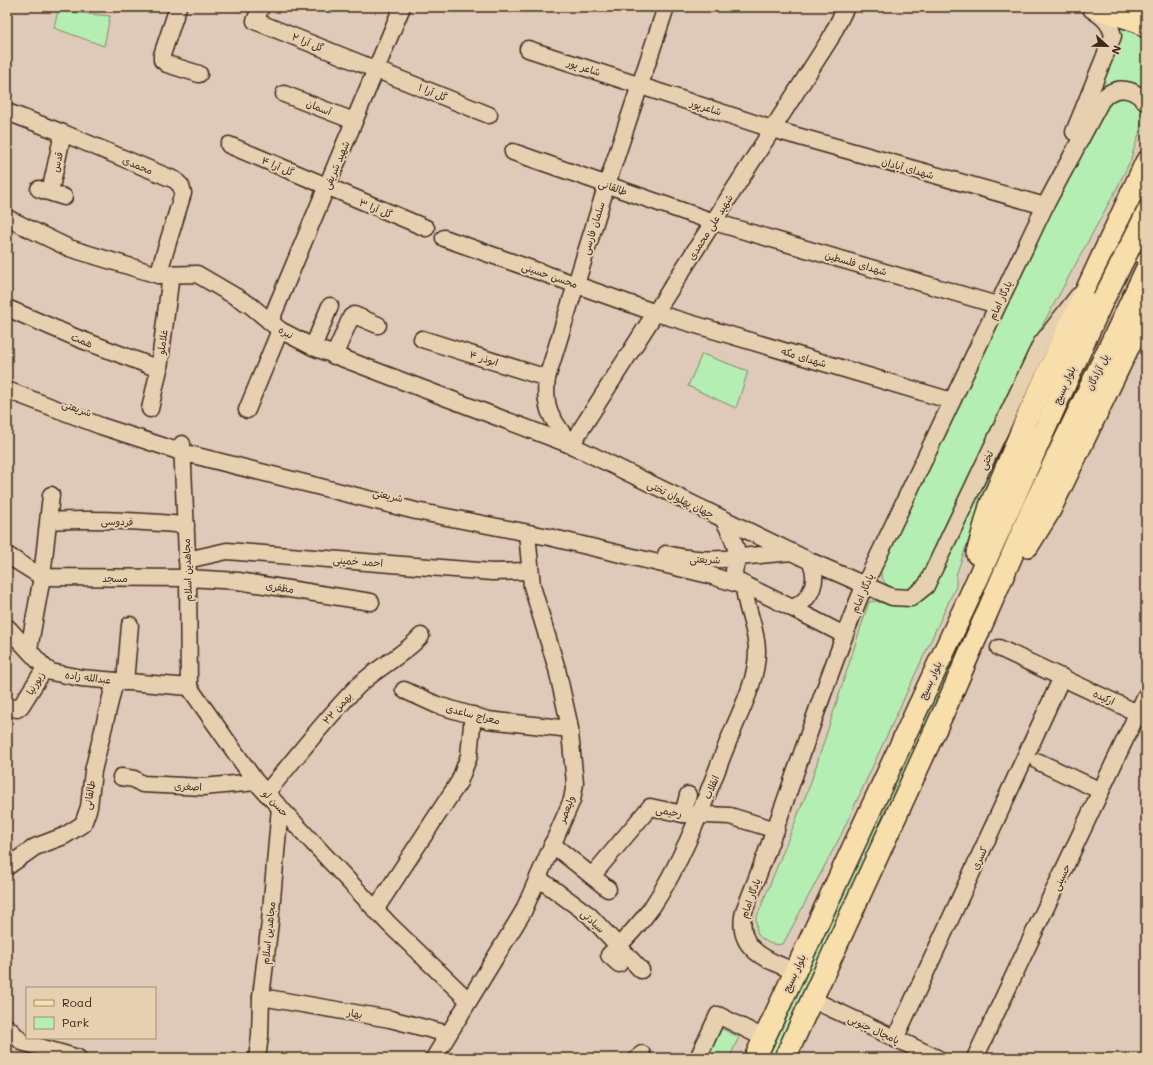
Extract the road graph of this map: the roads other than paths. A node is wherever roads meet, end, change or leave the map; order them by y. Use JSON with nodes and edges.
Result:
{"nodes":[{"id":1,"x":178,"y":7,"type":"edge"},
{"id":2,"x":260,"y":7,"type":"edge"},
{"id":3,"x":402,"y":7,"type":"edge"},
{"id":4,"x":666,"y":7,"type":"edge"},
{"id":5,"x":846,"y":7,"type":"edge"},
{"id":6,"x":1087,"y":7,"type":"edge"},
{"id":7,"x":1094,"y":7,"type":"edge"},
{"id":8,"x":1146,"y":27,"type":"edge"},
{"id":9,"x":528,"y":49,"type":"dead end"},
{"id":10,"x":376,"y":69,"type":"junction"},
{"id":11,"x":199,"y":74,"type":"dead end"},
{"id":12,"x":639,"y":85,"type":"junction"},
{"id":13,"x":284,"y":94,"type":"dead end"},
{"id":14,"x":1146,"y":103,"type":"edge"},
{"id":15,"x":7,"y":112,"type":"edge"},
{"id":16,"x":489,"y":115,"type":"dead end"},
{"id":17,"x":354,"y":121,"type":"junction"},
{"id":18,"x":772,"y":130,"type":"junction"},
{"id":19,"x":63,"y":133,"type":"junction"},
{"id":20,"x":229,"y":145,"type":"dead end"},
{"id":21,"x":513,"y":152,"type":"dead end"},
{"id":22,"x":1143,"y":167,"type":"edge"},
{"id":23,"x":607,"y":184,"type":"junction"},
{"id":24,"x":326,"y":187,"type":"junction"},
{"id":25,"x":51,"y":193,"type":"dead end"},
{"id":26,"x":1045,"y":206,"type":"junction"},
{"id":27,"x":1146,"y":209,"type":"edge"},
{"id":28,"x":1146,"y":215,"type":"edge"},
{"id":29,"x":7,"y":218,"type":"edge"},
{"id":30,"x":714,"y":222,"type":"junction"},
{"id":31,"x":426,"y":228,"type":"dead end"},
{"id":32,"x":444,"y":238,"type":"dead end"},
{"id":33,"x":1146,"y":254,"type":"edge"},
{"id":34,"x":1097,"y":263,"type":"junction"},
{"id":35,"x":1146,"y":270,"type":"edge"},
{"id":36,"x":165,"y":274,"type":"junction"},
{"id":37,"x":1089,"y":282,"type":"junction"},
{"id":38,"x":576,"y":283,"type":"junction"},
{"id":39,"x":330,"y":306,"type":"dead end"},
{"id":40,"x":997,"y":306,"type":"junction"},
{"id":41,"x":7,"y":308,"type":"edge"},
{"id":42,"x":1146,"y":311,"type":"edge"},
{"id":43,"x":656,"y":313,"type":"junction"},
{"id":44,"x":378,"y":325,"type":"dead end"},
{"id":45,"x":275,"y":326,"type":"junction"},
{"id":46,"x":422,"y":339,"type":"dead end"},
{"id":47,"x":313,"y":347,"type":"junction"},
{"id":48,"x":334,"y":356,"type":"junction"},
{"id":49,"x":159,"y":369,"type":"junction"},
{"id":50,"x":547,"y":378,"type":"junction"},
{"id":51,"x":7,"y":381,"type":"edge"},
{"id":52,"x":7,"y":390,"type":"edge"},
{"id":53,"x":952,"y":401,"type":"junction"},
{"id":54,"x":150,"y":409,"type":"dead end"},
{"id":55,"x":247,"y":410,"type":"dead end"},
{"id":56,"x":571,"y":445,"type":"junction"},
{"id":57,"x":181,"y":448,"type":"junction"},
{"id":58,"x":51,"y":495,"type":"dead end"},
{"id":59,"x":723,"y":519,"type":"junction"},
{"id":60,"x":49,"y":521,"type":"junction"},
{"id":61,"x":186,"y":525,"type":"junction"},
{"id":62,"x":527,"y":533,"type":"junction"},
{"id":63,"x":792,"y":552,"type":"junction"},
{"id":64,"x":7,"y":554,"type":"edge"},
{"id":65,"x":739,"y":557,"type":"junction"},
{"id":66,"x":188,"y":560,"type":"junction"},
{"id":67,"x":810,"y":561,"type":"junction"},
{"id":68,"x":529,"y":571,"type":"junction"},
{"id":69,"x":42,"y":577,"type":"junction"},
{"id":70,"x":188,"y":578,"type":"junction"},
{"id":71,"x":865,"y":584,"type":"junction"},
{"id":72,"x":744,"y":586,"type":"junction"},
{"id":73,"x":371,"y":602,"type":"dead end"},
{"id":74,"x":792,"y":608,"type":"junction"},
{"id":75,"x":990,"y":610,"type":"junction"},
{"id":76,"x":960,"y":614,"type":"junction"},
{"id":77,"x":130,"y":625,"type":"dead end"},
{"id":78,"x":7,"y":627,"type":"edge"},
{"id":79,"x":844,"y":635,"type":"junction"},
{"id":80,"x":421,"y":636,"type":"dead end"},
{"id":81,"x":999,"y":648,"type":"dead end"},
{"id":82,"x":29,"y":649,"type":"junction"},
{"id":83,"x":45,"y":668,"type":"junction"},
{"id":84,"x":1062,"y":677,"type":"junction"},
{"id":85,"x":120,"y":681,"type":"junction"},
{"id":86,"x":188,"y":687,"type":"junction"},
{"id":87,"x":404,"y":690,"type":"dead end"},
{"id":88,"x":1146,"y":695,"type":"edge"},
{"id":89,"x":7,"y":706,"type":"edge"},
{"id":90,"x":472,"y":715,"type":"junction"},
{"id":91,"x":1142,"y":715,"type":"edge"},
{"id":92,"x":570,"y":729,"type":"junction"},
{"id":93,"x":1039,"y":762,"type":"dead end"},
{"id":94,"x":121,"y":777,"type":"dead end"},
{"id":95,"x":261,"y":788,"type":"junction"},
{"id":96,"x":1101,"y":791,"type":"junction"},
{"id":97,"x":688,"y":795,"type":"dead end"},
{"id":98,"x":280,"y":807,"type":"junction"},
{"id":99,"x":683,"y":814,"type":"junction"},
{"id":100,"x":699,"y":814,"type":"junction"},
{"id":101,"x":776,"y":830,"type":"junction"},
{"id":102,"x":552,"y":844,"type":"junction"},
{"id":103,"x":7,"y":867,"type":"edge"},
{"id":104,"x":592,"y":876,"type":"junction"},
{"id":105,"x":538,"y":878,"type":"junction"},
{"id":106,"x":608,"y":889,"type":"dead end"},
{"id":107,"x":375,"y":910,"type":"junction"},
{"id":108,"x":618,"y":946,"type":"junction"},
{"id":109,"x":619,"y":964,"type":"dead end"},
{"id":110,"x":641,"y":970,"type":"dead end"},
{"id":111,"x":794,"y":971,"type":"junction"},
{"id":112,"x":261,"y":997,"type":"junction"},
{"id":113,"x":811,"y":999,"type":"junction"},
{"id":114,"x":468,"y":1000,"type":"junction"},
{"id":115,"x":7,"y":1027,"type":"edge"},
{"id":116,"x":448,"y":1034,"type":"junction"},
{"id":117,"x":764,"y":1038,"type":"junction"},
{"id":118,"x":895,"y":1038,"type":"junction"},
{"id":119,"x":78,"y":1058,"type":"edge"},
{"id":120,"x":258,"y":1058,"type":"edge"},
{"id":121,"x":434,"y":1058,"type":"edge"},
{"id":122,"x":698,"y":1058,"type":"edge"},
{"id":123,"x":755,"y":1058,"type":"edge"},
{"id":124,"x":785,"y":1058,"type":"edge"},
{"id":125,"x":937,"y":1058,"type":"edge"},
{"id":126,"x":975,"y":1058,"type":"edge"}],
"edges":[{"from":1,"to":11,"type":"street"},
{"from":2,"to":10,"type":"street","name":"گل آرا ۲"},
{"from":3,"to":10,"type":"street","name":"شهید شریفی"},
{"from":4,"to":12,"type":"street","name":"سلمان فارسی"},
{"from":5,"to":18,"type":"street","name":"شهید علی محمدی"},
{"from":6,"to":26,"type":"street"},
{"from":7,"to":8,"type":"main road"},
{"from":9,"to":12,"type":"street","name":"شاعر پور"},
{"from":10,"to":16,"type":"street","name":"گل آرا ۱"},
{"from":10,"to":17,"type":"street","name":"شهید شریفی"},
{"from":12,"to":18,"type":"street","name":"شاعرپور"},
{"from":12,"to":23,"type":"street","name":"سلمان فارسی"},
{"from":13,"to":17,"type":"street","name":"آسمان"},
{"from":14,"to":26,"type":"street"},
{"from":15,"to":19,"type":"street","name":"محمدی"},
{"from":17,"to":24,"type":"street","name":"شهید شریفی"},
{"from":18,"to":26,"type":"street","name":"شهدای آبادان"},
{"from":18,"to":30,"type":"street","name":"شهید علی محمدی"},
{"from":19,"to":25,"type":"street","name":"قدس"},
{"from":19,"to":36,"type":"street","name":"محمدی"},
{"from":20,"to":24,"type":"street","name":"گل آرا ۴"},
{"from":21,"to":23,"type":"street","name":"طالقانی"},
{"from":22,"to":27,"type":"main road"},
{"from":22,"to":34,"type":"main road"},
{"from":23,"to":30,"type":"street","name":"طالقانی"},
{"from":23,"to":38,"type":"street","name":"سلمان فارسی"},
{"from":24,"to":31,"type":"street","name":"گل آرا ۳"},
{"from":24,"to":45,"type":"street","name":"شهید شریفی"},
{"from":26,"to":40,"type":"street","name":"یادگار امام"},
{"from":28,"to":76,"type":"main road","name":"بلوار بسیج","bridge":true},
{"from":29,"to":36,"type":"street","name":"نبره"},
{"from":30,"to":40,"type":"street","name":"شهدای فلسطین"},
{"from":30,"to":43,"type":"street","name":"شهید علی محمدی"},
{"from":32,"to":38,"type":"street","name":"محسن حسینی"},
{"from":33,"to":34,"type":"main road"},
{"from":34,"to":37,"type":"main road"},
{"from":35,"to":75,"type":"main road","name":"پل آزادگان"},
{"from":36,"to":45,"type":"street","name":"نبره"},
{"from":36,"to":49,"type":"street","name":"غلاملو"},
{"from":37,"to":71,"type":"street","name":"تختی"},
{"from":37,"to":76,"type":"main road"},
{"from":38,"to":43,"type":"street","name":"محسن حسینی"},
{"from":38,"to":50,"type":"street","name":"سلمان فارسی"},
{"from":39,"to":47,"type":"street"},
{"from":40,"to":53,"type":"street","name":"یادگار امام"},
{"from":41,"to":49,"type":"street","name":"همت"},
{"from":42,"to":75,"type":"main road"},
{"from":43,"to":53,"type":"street","name":"شهدای مکه"},
{"from":43,"to":56,"type":"street","name":"شهید علی محمدی"},
{"from":44,"to":48,"type":"street"},
{"from":45,"to":47,"type":"street","name":"نبره"},
{"from":45,"to":55,"type":"street","name":"شهید شریفی"},
{"from":46,"to":50,"type":"street","name":"ابوذر ۴"},
{"from":47,"to":48,"type":"street","name":"نبره"},
{"from":48,"to":56,"type":"street","name":"نبره"},
{"from":49,"to":54,"type":"street","name":"غلاملو"},
{"from":50,"to":56,"type":"street","name":"سلمان فارسی"},
{"from":51,"to":57,"type":"street","name":"شریعتی"},
{"from":52,"to":57,"type":"street","name":"شریعتی"},
{"from":53,"to":71,"type":"street","name":"یادگار امام"},
{"from":56,"to":59,"type":"street","name":"جهان پهلوان تختی"},
{"from":57,"to":61,"type":"street","name":"مجاهدین اسلام"},
{"from":57,"to":62,"type":"street","name":"شریعتی"},
{"from":57,"to":65,"type":"street","name":"شریعتی"},
{"from":58,"to":60,"type":"street"},
{"from":59,"to":63,"type":"street","name":"جهان پهلوان تختی"},
{"from":59,"to":65,"type":"street"},
{"from":60,"to":61,"type":"street","name":"فردوسی"},
{"from":60,"to":69,"type":"street"},
{"from":61,"to":66,"type":"street","name":"مجاهدین اسلام"},
{"from":62,"to":68,"type":"street","name":"ولیعصر"},
{"from":62,"to":72,"type":"street","name":"شریعتی"},
{"from":63,"to":65,"type":"street","name":"شریعتی"},
{"from":63,"to":67,"type":"street","name":"جهان پهلوان تختی"},
{"from":64,"to":69,"type":"street"},
{"from":65,"to":72,"type":"street"},
{"from":66,"to":68,"type":"street","name":"احمد خمینی"},
{"from":66,"to":70,"type":"street","name":"مجاهدین اسلام"},
{"from":67,"to":71,"type":"street"},
{"from":67,"to":74,"type":"street"},
{"from":68,"to":92,"type":"street","name":"ولیعصر"},
{"from":69,"to":70,"type":"street","name":"مسجد"},
{"from":69,"to":82,"type":"street"},
{"from":70,"to":73,"type":"street","name":"مظفری"},
{"from":70,"to":86,"type":"street","name":"مجاهدین اسلام"},
{"from":71,"to":79,"type":"street","name":"یادگار امام"},
{"from":72,"to":74,"type":"street","name":"شریعتی"},
{"from":72,"to":100,"type":"street","name":"انقلاب"},
{"from":74,"to":79,"type":"street","name":"شریعتی"},
{"from":75,"to":113,"type":"main road"},
{"from":76,"to":111,"type":"main road","name":"بلوار بسیج"},
{"from":77,"to":85,"type":"street","name":"طالقانی"},
{"from":78,"to":82,"type":"street"},
{"from":79,"to":101,"type":"street","name":"یادگار امام"},
{"from":80,"to":95,"type":"street","name":"۲۲ بهمن"},
{"from":81,"to":84,"type":"street","name":"ارکیده"},
{"from":82,"to":83,"type":"street"},
{"from":83,"to":85,"type":"street","name":"عبدالله زاده"},
{"from":83,"to":89,"type":"street","name":"زیورنیا"},
{"from":84,"to":91,"type":"street","name":"ارکیده"},
{"from":84,"to":118,"type":"street","name":"کسری"},
{"from":85,"to":86,"type":"street","name":"عبدالله زاده"},
{"from":85,"to":103,"type":"street","name":"طالقانی"},
{"from":86,"to":95,"type":"street","name":"حسن لو"},
{"from":87,"to":90,"type":"street","name":"معراج ساعدی"},
{"from":88,"to":91,"type":"street","name":"حسینی"},
{"from":90,"to":92,"type":"street","name":"معراج ساعدی"},
{"from":90,"to":107,"type":"street"},
{"from":91,"to":96,"type":"street","name":"حسینی"},
{"from":92,"to":102,"type":"street","name":"ولیعصر"},
{"from":93,"to":96,"type":"street"},
{"from":94,"to":95,"type":"street","name":"اصغری"},
{"from":95,"to":98,"type":"street","name":"حسن لو"},
{"from":96,"to":126,"type":"street","name":"حسینی"},
{"from":97,"to":99,"type":"street"},
{"from":98,"to":107,"type":"street","name":"حسن لو"},
{"from":98,"to":112,"type":"street","name":"مجاهدین اسلام"},
{"from":99,"to":100,"type":"street","name":"رحیمی"},
{"from":99,"to":104,"type":"street","name":"رحیمی"},
{"from":100,"to":101,"type":"street","name":"رحیمی"},
{"from":100,"to":108,"type":"street","name":"انقلاب"},
{"from":101,"to":111,"type":"street","name":"یادگار امام"},
{"from":102,"to":104,"type":"street"},
{"from":102,"to":105,"type":"street","name":"ولیعصر"},
{"from":104,"to":106,"type":"street"},
{"from":105,"to":108,"type":"street","name":"سیادتی"},
{"from":105,"to":114,"type":"street","name":"ولیعصر"},
{"from":107,"to":114,"type":"street","name":"حسن لو"},
{"from":108,"to":109,"type":"street","name":"انقلاب"},
{"from":108,"to":110,"type":"street","name":"سیادتی"},
{"from":111,"to":117,"type":"main road","name":"بلوار بسیج"},
{"from":112,"to":116,"type":"street","name":"بهار"},
{"from":112,"to":120,"type":"street","name":"مجاهدین اسلام"},
{"from":113,"to":118,"type":"street","name":"پامچال جنوبی"},
{"from":113,"to":124,"type":"main road"},
{"from":114,"to":116,"type":"street","name":"ولیعصر"},
{"from":115,"to":119,"type":"street"},
{"from":116,"to":121,"type":"street","name":"ولیعصر"},
{"from":117,"to":122,"type":"street"},
{"from":117,"to":123,"type":"main road","name":"بلوار بسیج"},
{"from":118,"to":125,"type":"street","name":"پامچال جنوبی"}]}
